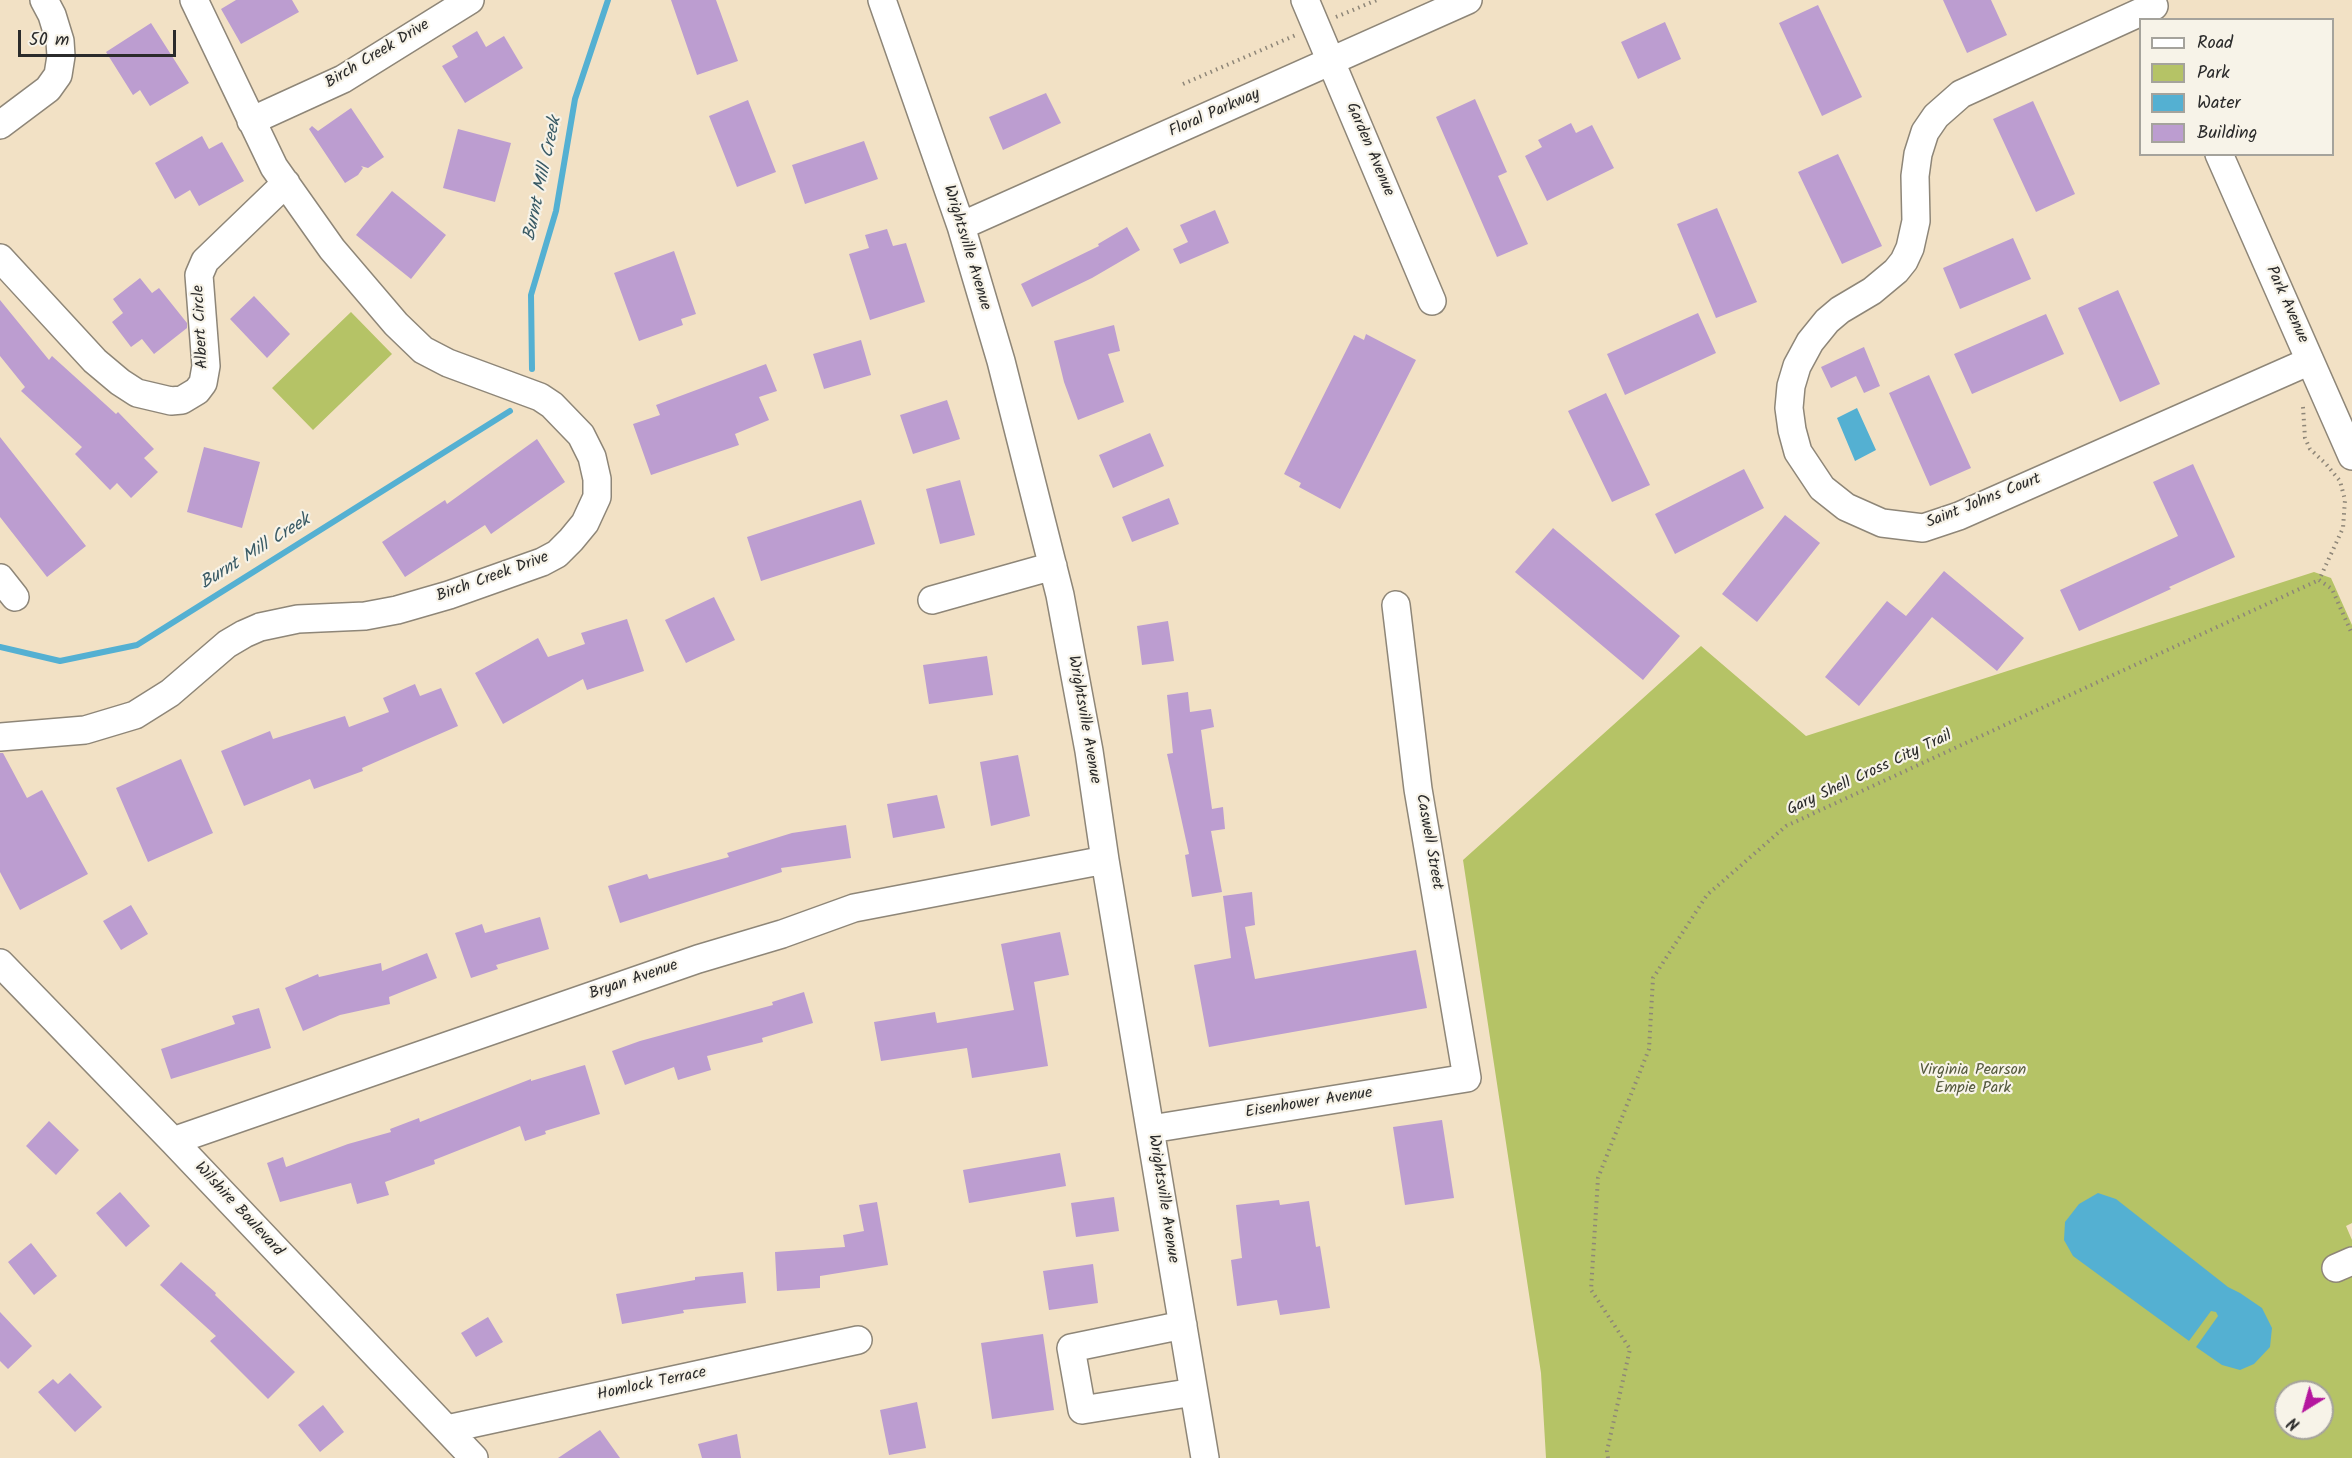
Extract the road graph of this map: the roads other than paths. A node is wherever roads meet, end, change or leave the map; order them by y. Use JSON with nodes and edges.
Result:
{"nodes":[{"id":1,"x":44,"y":0,"type":"edge"},
{"id":2,"x":194,"y":0,"type":"edge"},
{"id":3,"x":470,"y":0,"type":"edge"},
{"id":4,"x":882,"y":0,"type":"edge"},
{"id":5,"x":1305,"y":0,"type":"edge"},
{"id":6,"x":1468,"y":0,"type":"edge"},
{"id":7,"x":2155,"y":9,"type":"edge"},
{"id":8,"x":1333,"y":62,"type":"junction"},
{"id":9,"x":251,"y":121,"type":"junction"},
{"id":10,"x":0,"y":124,"type":"edge"},
{"id":11,"x":2220,"y":156,"type":"edge"},
{"id":12,"x":286,"y":183,"type":"junction"},
{"id":13,"x":961,"y":226,"type":"junction"},
{"id":14,"x":0,"y":258,"type":"edge"},
{"id":15,"x":1432,"y":301,"type":"dead end"},
{"id":16,"x":2310,"y":361,"type":"junction"},
{"id":17,"x":2352,"y":456,"type":"edge"},
{"id":18,"x":1053,"y":566,"type":"junction"},
{"id":19,"x":932,"y":600,"type":"dead end"},
{"id":20,"x":1396,"y":605,"type":"dead end"},
{"id":21,"x":0,"y":737,"type":"edge"},
{"id":22,"x":1105,"y":860,"type":"junction"},
{"id":23,"x":0,"y":963,"type":"edge"},
{"id":24,"x":1467,"y":1078,"type":"joint"},
{"id":25,"x":1151,"y":1130,"type":"junction"},
{"id":26,"x":173,"y":1141,"type":"junction"},
{"id":27,"x":1183,"y":1325,"type":"junction"},
{"id":28,"x":858,"y":1340,"type":"dead end"},
{"id":29,"x":1194,"y":1392,"type":"junction"},
{"id":30,"x":447,"y":1429,"type":"junction"},
{"id":31,"x":474,"y":1458,"type":"edge"},
{"id":32,"x":1204,"y":1458,"type":"edge"}],
"edges":[{"from":1,"to":10,"type":"street"},
{"from":2,"to":9,"type":"street","name":"Birch Creek Drive"},
{"from":3,"to":9,"type":"street","name":"Birch Creek Drive"},
{"from":4,"to":13,"type":"street","name":"Wrightsville Avenue"},
{"from":5,"to":8,"type":"street","name":"Garden Avenue"},
{"from":6,"to":8,"type":"street","name":"Floral Parkway"},
{"from":7,"to":16,"type":"street","name":"Saint Johns Court"},
{"from":8,"to":13,"type":"street","name":"Floral Parkway"},
{"from":8,"to":15,"type":"street","name":"Garden Avenue"},
{"from":9,"to":12,"type":"street","name":"Birch Creek Drive"},
{"from":11,"to":16,"type":"street","name":"Park Avenue"},
{"from":12,"to":14,"type":"street","name":"Albert Circle"},
{"from":12,"to":21,"type":"street","name":"Birch Creek Drive"},
{"from":13,"to":18,"type":"street","name":"Wrightsville Avenue"},
{"from":16,"to":17,"type":"street","name":"Park Avenue"},
{"from":18,"to":19,"type":"street"},
{"from":18,"to":22,"type":"street","name":"Wrightsville Avenue"},
{"from":20,"to":24,"type":"street","name":"Caswell Street"},
{"from":22,"to":25,"type":"street","name":"Wrightsville Avenue"},
{"from":22,"to":26,"type":"street","name":"Bryan Avenue"},
{"from":23,"to":26,"type":"street","name":"Wilshire Boulevard"},
{"from":24,"to":25,"type":"street","name":"Eisenhower Avenue"},
{"from":25,"to":27,"type":"street","name":"Wrightsville Avenue"},
{"from":26,"to":30,"type":"street","name":"Wilshire Boulevard"},
{"from":27,"to":29,"type":"street","name":"Wrightsville Avenue"},
{"from":27,"to":29,"type":"street"},
{"from":28,"to":30,"type":"street","name":"Homlock Terrace"},
{"from":29,"to":32,"type":"street","name":"Wrightsville Avenue"},
{"from":30,"to":31,"type":"street","name":"Wilshire Boulevard"}]}
